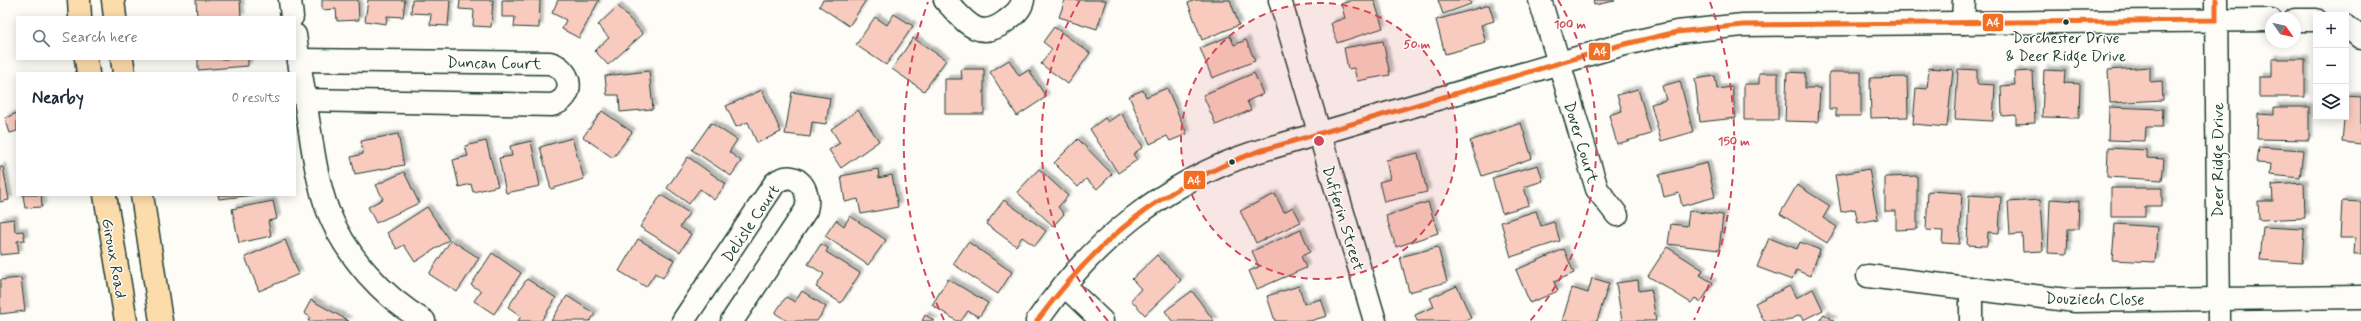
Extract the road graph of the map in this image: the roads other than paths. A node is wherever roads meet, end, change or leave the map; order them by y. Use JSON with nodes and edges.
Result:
{"nodes":[{"id":1,"x":79,"y":0,"type":"edge"},
{"id":2,"x":113,"y":0,"type":"edge"},
{"id":3,"x":290,"y":0,"type":"edge"},
{"id":4,"x":946,"y":0,"type":"edge"},
{"id":5,"x":1023,"y":0,"type":"edge"},
{"id":6,"x":1280,"y":0,"type":"edge"},
{"id":7,"x":1540,"y":0,"type":"edge"},
{"id":8,"x":1964,"y":0,"type":"edge"},
{"id":9,"x":2216,"y":10,"type":"edge"},
{"id":10,"x":80,"y":16,"type":"edge"},
{"id":11,"x":115,"y":16,"type":"edge"},
{"id":12,"x":292,"y":16,"type":"edge"},
{"id":13,"x":2361,"y":17,"type":"edge"},
{"id":14,"x":2265,"y":19,"type":"edge"},
{"id":15,"x":2349,"y":19,"type":"edge"},
{"id":16,"x":2301,"y":20,"type":"edge"},
{"id":17,"x":2313,"y":20,"type":"edge"},
{"id":18,"x":1964,"y":23,"type":"junction"},
{"id":19,"x":2349,"y":28,"type":"edge"},
{"id":20,"x":2361,"y":38,"type":"edge"},
{"id":21,"x":296,"y":41,"type":"edge"},
{"id":22,"x":86,"y":60,"type":"edge"},
{"id":23,"x":122,"y":60,"type":"edge"},
{"id":24,"x":299,"y":60,"type":"junction"},
{"id":25,"x":1558,"y":63,"type":"junction"},
{"id":26,"x":88,"y":72,"type":"edge"},
{"id":27,"x":124,"y":72,"type":"edge"},
{"id":28,"x":306,"y":100,"type":"junction"},
{"id":29,"x":1319,"y":134,"type":"junction"},
{"id":30,"x":105,"y":196,"type":"edge"},
{"id":31,"x":142,"y":196,"type":"edge"},
{"id":32,"x":1617,"y":215,"type":"dead end"},
{"id":33,"x":1868,"y":276,"type":"dead end"},
{"id":34,"x":1064,"y":285,"type":"junction"},
{"id":35,"x":1971,"y":288,"type":"junction"},
{"id":36,"x":2361,"y":297,"type":"edge"},
{"id":37,"x":2219,"y":299,"type":"junction"},
{"id":38,"x":416,"y":319,"type":"edge"},
{"id":39,"x":126,"y":321,"type":"edge"},
{"id":40,"x":161,"y":321,"type":"edge"},
{"id":41,"x":684,"y":321,"type":"edge"},
{"id":42,"x":732,"y":321,"type":"edge"},
{"id":43,"x":1036,"y":321,"type":"edge"},
{"id":44,"x":1102,"y":321,"type":"edge"},
{"id":45,"x":1375,"y":321,"type":"edge"},
{"id":46,"x":1971,"y":321,"type":"edge"},
{"id":47,"x":2219,"y":321,"type":"edge"}],
"edges":[{"from":1,"to":10,"type":"main road"},
{"from":2,"to":11,"type":"main road"},
{"from":3,"to":12,"type":"street"},
{"from":4,"to":5,"type":"street"},
{"from":6,"to":29,"type":"street","name":"Dufferin Street"},
{"from":7,"to":25,"type":"street","name":"Dover Court"},
{"from":8,"to":18,"type":"street"},
{"from":9,"to":14,"type":"street"},
{"from":9,"to":18,"type":"street"},
{"from":9,"to":37,"type":"street","name":"Deer Ridge Drive"},
{"from":13,"to":15,"type":"street"},
{"from":16,"to":17,"type":"street"},
{"from":18,"to":25,"type":"street"},
{"from":19,"to":20,"type":"street"},
{"from":21,"to":24,"type":"street"},
{"from":22,"to":26,"type":"main road"},
{"from":23,"to":27,"type":"main road"},
{"from":24,"to":28,"type":"street"},
{"from":24,"to":28,"type":"street","name":"Duncan Court"},
{"from":25,"to":29,"type":"street"},
{"from":25,"to":32,"type":"street","name":"Dover Court"},
{"from":28,"to":38,"type":"street"},
{"from":29,"to":34,"type":"street"},
{"from":29,"to":45,"type":"street","name":"Dufferin Street"},
{"from":30,"to":39,"type":"main road","name":"Giroux Road"},
{"from":31,"to":40,"type":"main road"},
{"from":33,"to":35,"type":"street","name":"Douziech Close"},
{"from":34,"to":43,"type":"street"},
{"from":34,"to":44,"type":"street"},
{"from":35,"to":37,"type":"street","name":"Douziech Close"},
{"from":35,"to":46,"type":"street"},
{"from":36,"to":37,"type":"street","name":"Douziech Close"},
{"from":37,"to":47,"type":"street","name":"Deer Ridge Drive"},
{"from":41,"to":42,"type":"street","name":"Delisle Court"}]}
